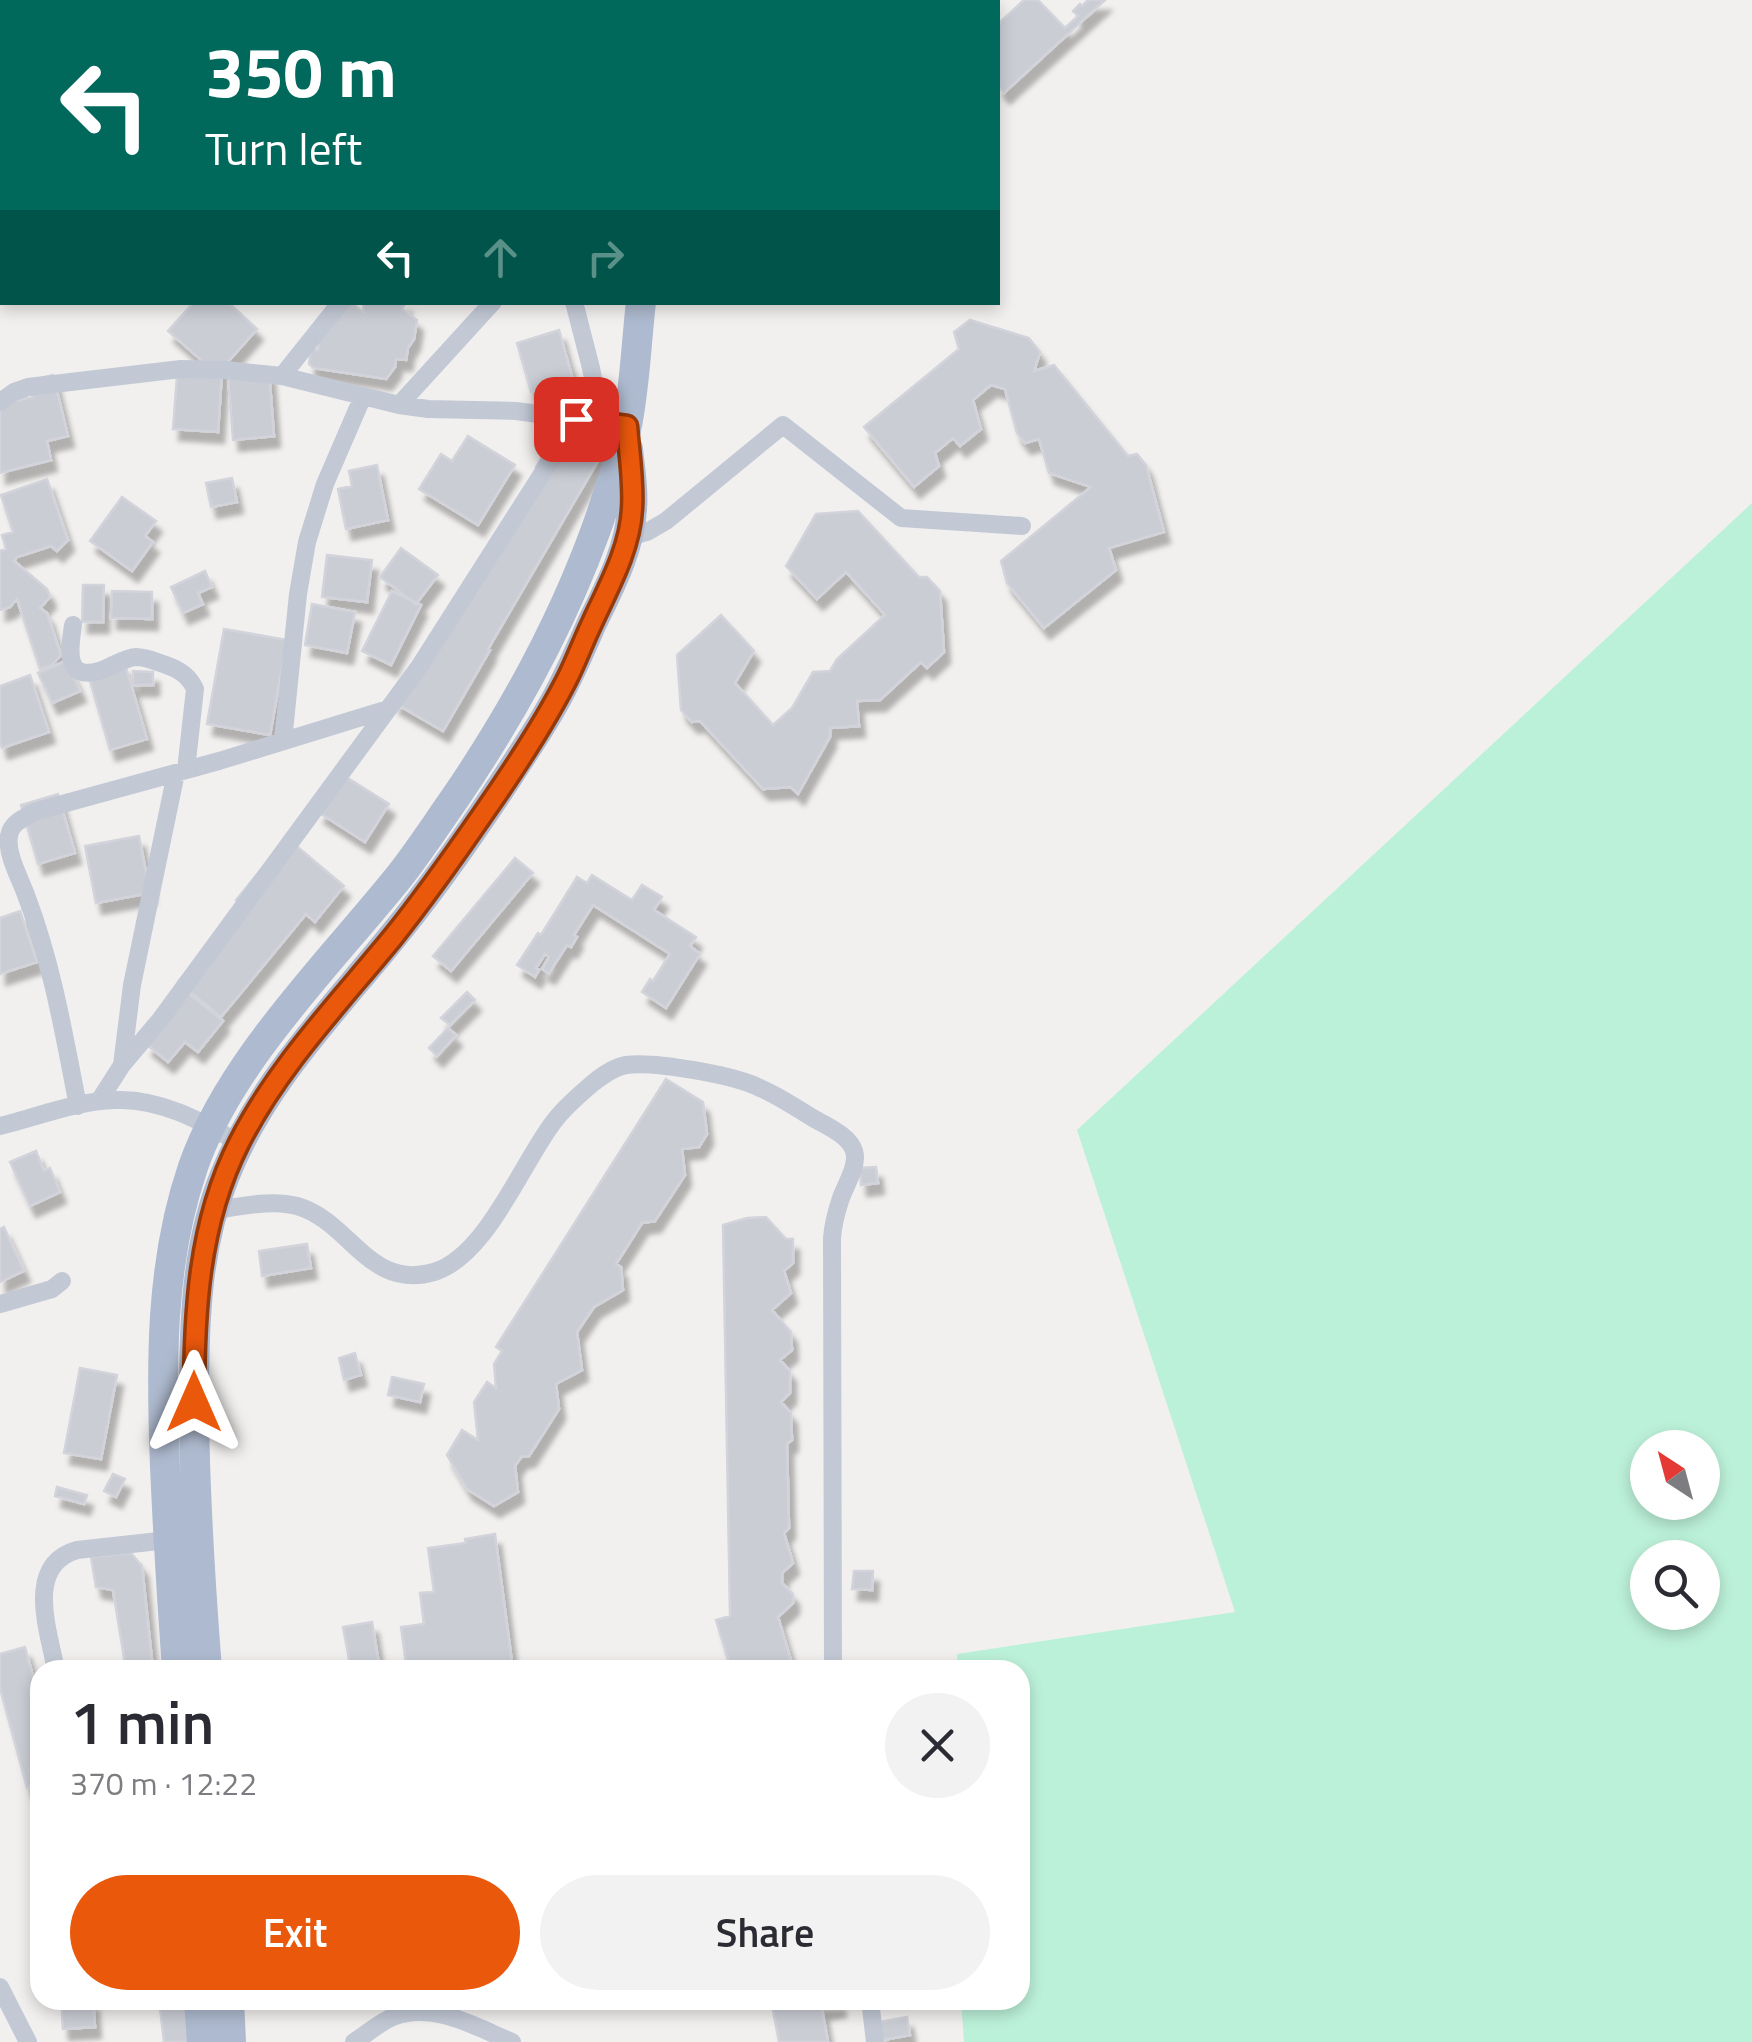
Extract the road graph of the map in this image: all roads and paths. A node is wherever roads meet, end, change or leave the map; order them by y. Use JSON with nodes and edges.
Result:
{"nodes":[{"id":1,"x":339,"y":305,"type":"edge"},
{"id":2,"x":490,"y":305,"type":"edge"},
{"id":3,"x":575,"y":305,"type":"edge"},
{"id":4,"x":640,"y":305,"type":"edge"},
{"id":5,"x":282,"y":376,"type":"junction"},
{"id":6,"x":362,"y":396,"type":"junction"},
{"id":7,"x":0,"y":402,"type":"edge"},
{"id":8,"x":400,"y":405,"type":"junction"},
{"id":9,"x":576,"y":419,"type":"junction"},
{"id":10,"x":614,"y":425,"type":"junction"},
{"id":11,"x":1022,"y":526,"type":"dead end"},
{"id":12,"x":627,"y":538,"type":"junction"},
{"id":13,"x":73,"y":625,"type":"dead end"},
{"id":14,"x":389,"y":709,"type":"junction"},
{"id":15,"x":283,"y":742,"type":"junction"},
{"id":16,"x":181,"y":771,"type":"junction"},
{"id":17,"x":122,"y":1065,"type":"junction"},
{"id":18,"x":99,"y":1101,"type":"junction"},
{"id":19,"x":78,"y":1106,"type":"junction"},
{"id":20,"x":0,"y":1126,"type":"edge"},
{"id":21,"x":211,"y":1126,"type":"junction"},
{"id":22,"x":239,"y":1142,"type":"junction"},
{"id":23,"x":214,"y":1210,"type":"junction"},
{"id":24,"x":62,"y":1281,"type":"dead end"},
{"id":25,"x":0,"y":1304,"type":"edge"},
{"id":26,"x":183,"y":1539,"type":"junction"},
{"id":27,"x":54,"y":1660,"type":"edge"},
{"id":28,"x":177,"y":1660,"type":"edge"},
{"id":29,"x":205,"y":1660,"type":"edge"},
{"id":30,"x":834,"y":1660,"type":"edge"},
{"id":31,"x":0,"y":1988,"type":"edge"},
{"id":32,"x":200,"y":2010,"type":"edge"},
{"id":33,"x":230,"y":2010,"type":"edge"},
{"id":34,"x":430,"y":2010,"type":"edge"},
{"id":35,"x":455,"y":2010,"type":"edge"},
{"id":36,"x":871,"y":2010,"type":"edge"},
{"id":37,"x":28,"y":2042,"type":"edge"},
{"id":38,"x":202,"y":2042,"type":"edge"},
{"id":39,"x":232,"y":2042,"type":"edge"},
{"id":40,"x":354,"y":2042,"type":"edge"},
{"id":41,"x":512,"y":2042,"type":"edge"},
{"id":42,"x":876,"y":2042,"type":"edge"}],
"edges":[{"from":1,"to":5,"type":"street"},
{"from":2,"to":8,"type":"street"},
{"from":3,"to":10,"type":"street"},
{"from":4,"to":10,"type":"main road"},
{"from":5,"to":6,"type":"street"},
{"from":5,"to":7,"type":"street"},
{"from":6,"to":8,"type":"street"},
{"from":6,"to":15,"type":"street"},
{"from":8,"to":9,"type":"street"},
{"from":9,"to":10,"type":"street"},
{"from":9,"to":14,"type":"street"},
{"from":10,"to":12,"type":"main road"},
{"from":10,"to":21,"type":"main road"},
{"from":11,"to":12,"type":"street"},
{"from":12,"to":22,"type":"main road"},
{"from":13,"to":16,"type":"street"},
{"from":14,"to":15,"type":"street"},
{"from":14,"to":17,"type":"street"},
{"from":15,"to":16,"type":"street"},
{"from":16,"to":17,"type":"street"},
{"from":16,"to":19,"type":"street"},
{"from":17,"to":18,"type":"street"},
{"from":18,"to":19,"type":"street"},
{"from":18,"to":21,"type":"street"},
{"from":19,"to":20,"type":"street"},
{"from":21,"to":22,"type":"street"},
{"from":21,"to":26,"type":"main road"},
{"from":22,"to":23,"type":"main road"},
{"from":23,"to":26,"type":"main road"},
{"from":23,"to":30,"type":"street"},
{"from":24,"to":25,"type":"street"},
{"from":26,"to":27,"type":"street"},
{"from":26,"to":28,"type":"main road"},
{"from":26,"to":29,"type":"main road"},
{"from":31,"to":37,"type":"street"},
{"from":32,"to":38,"type":"main road"},
{"from":33,"to":39,"type":"main road"},
{"from":34,"to":40,"type":"street"},
{"from":35,"to":41,"type":"street"},
{"from":36,"to":42,"type":"street"}]}
